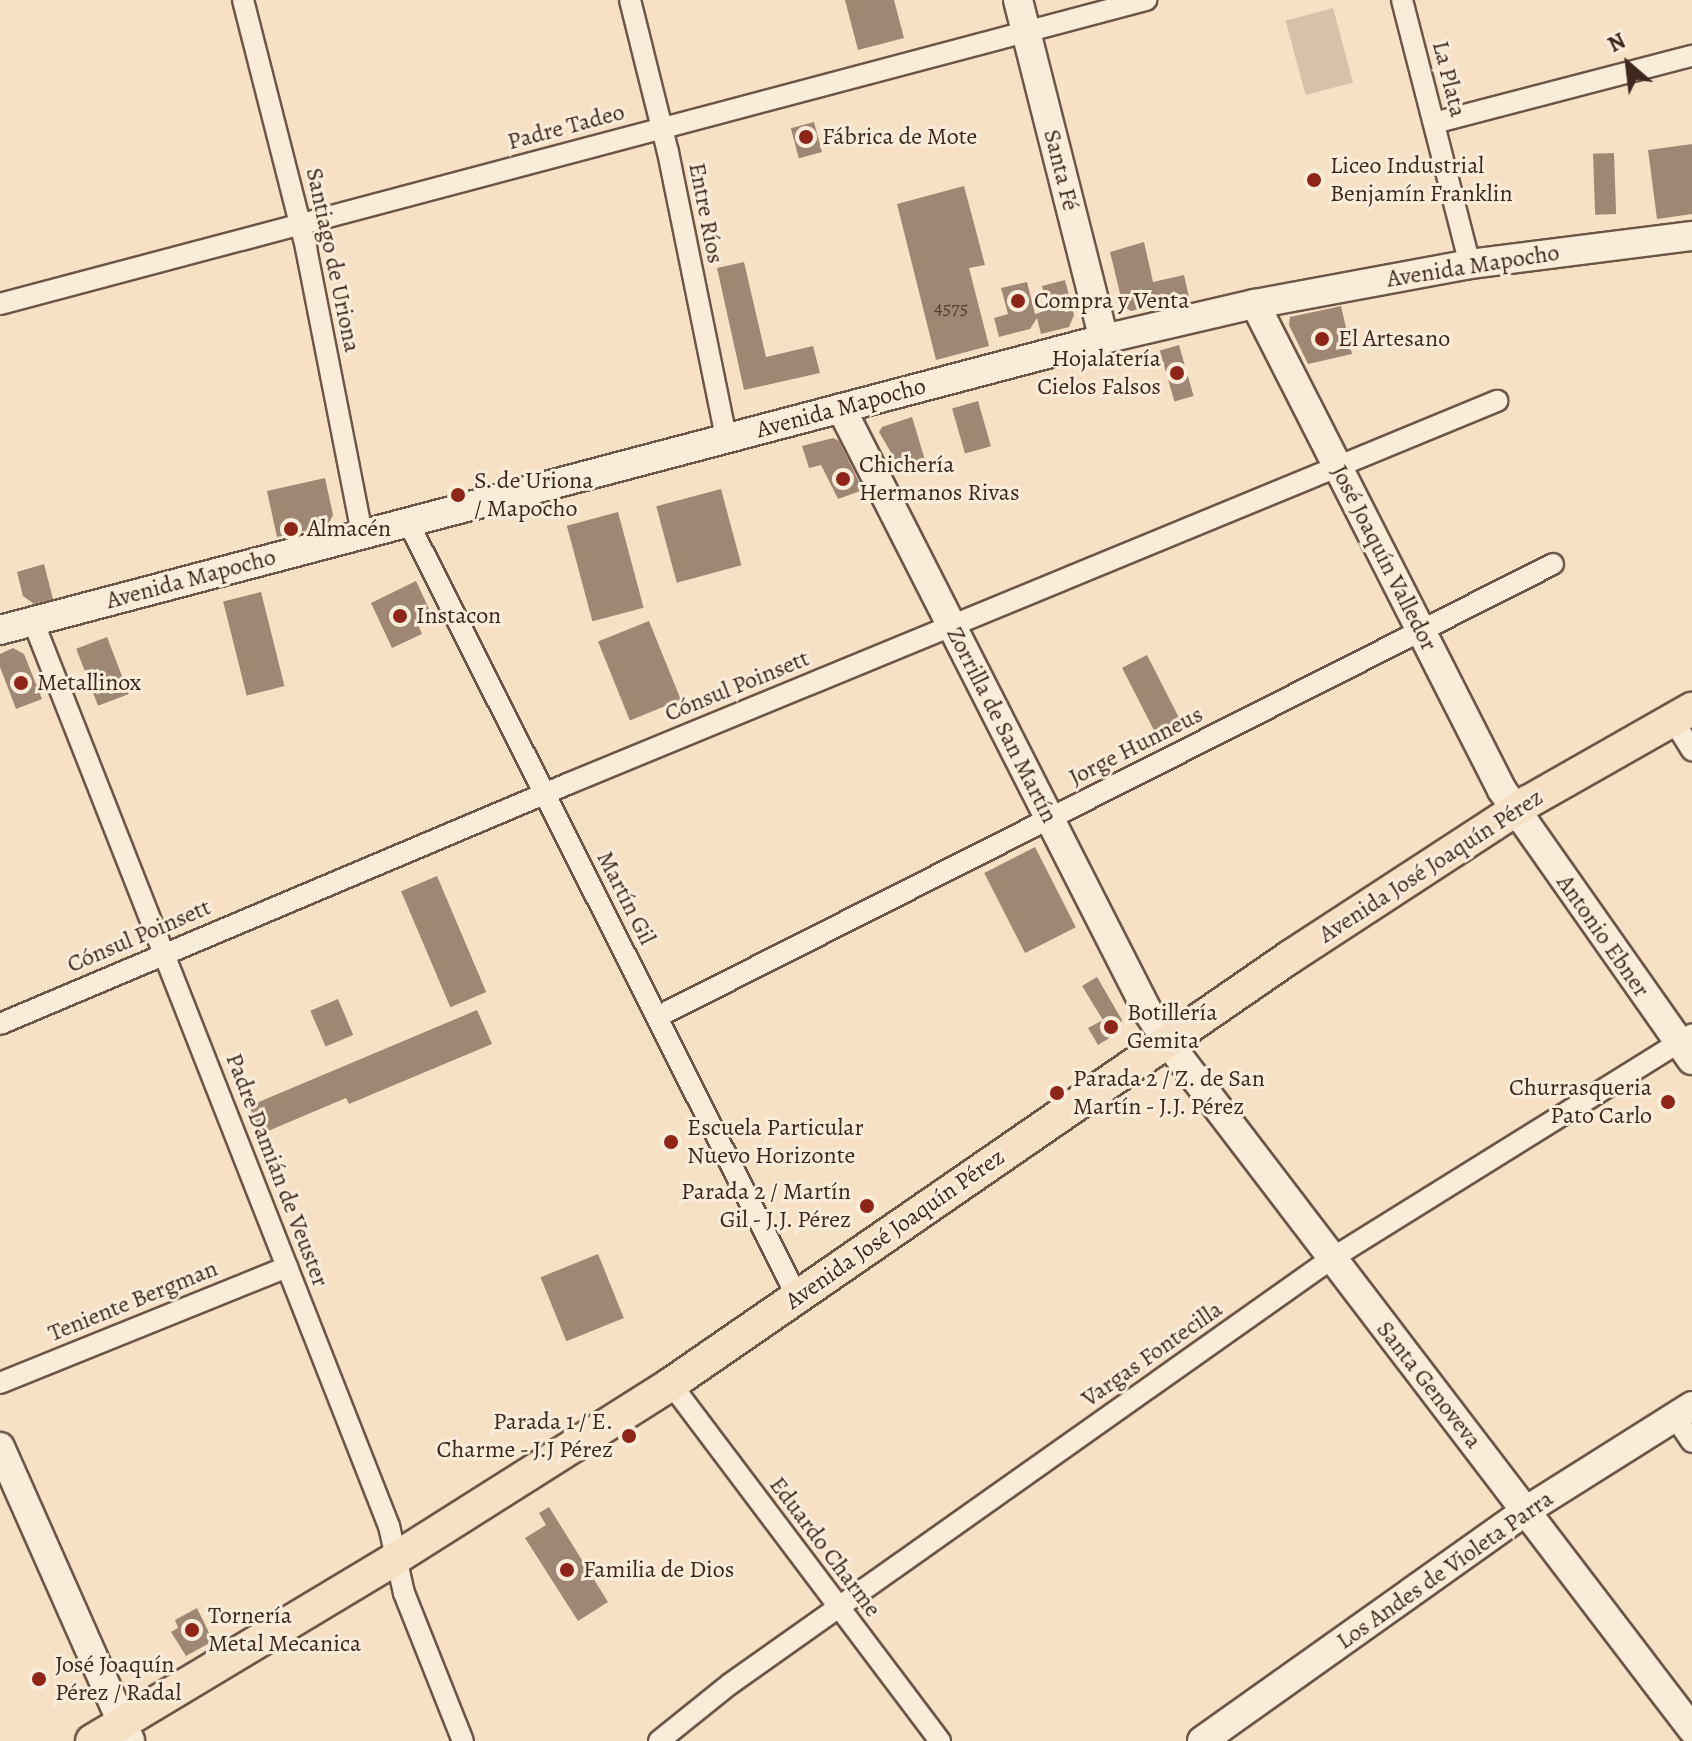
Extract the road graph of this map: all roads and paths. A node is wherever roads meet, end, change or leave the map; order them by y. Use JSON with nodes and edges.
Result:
{"nodes":[{"id":1,"x":243,"y":0,"type":"edge"},
{"id":2,"x":630,"y":0,"type":"edge"},
{"id":3,"x":1018,"y":0,"type":"edge"},
{"id":4,"x":1146,"y":0,"type":"edge"},
{"id":5,"x":1402,"y":0,"type":"edge"},
{"id":6,"x":1026,"y":32,"type":"junction"},
{"id":7,"x":1692,"y":56,"type":"edge"},
{"id":8,"x":1434,"y":123,"type":"junction"},
{"id":9,"x":662,"y":129,"type":"junction"},
{"id":10,"x":301,"y":224,"type":"junction"},
{"id":11,"x":1692,"y":236,"type":"edge"},
{"id":12,"x":1470,"y":264,"type":"junction"},
{"id":13,"x":0,"y":304,"type":"edge"},
{"id":14,"x":1255,"y":304,"type":"junction"},
{"id":15,"x":1104,"y":339,"type":"junction"},
{"id":16,"x":1497,"y":401,"type":"dead end"},
{"id":17,"x":841,"y":408,"type":"junction"},
{"id":18,"x":726,"y":438,"type":"junction"},
{"id":19,"x":1338,"y":468,"type":"junction"},
{"id":20,"x":408,"y":522,"type":"junction"},
{"id":21,"x":362,"y":534,"type":"junction"},
{"id":22,"x":1553,"y":564,"type":"dead end"},
{"id":23,"x":33,"y":621,"type":"junction"},
{"id":24,"x":1,"y":624,"type":"edge"},
{"id":25,"x":952,"y":625,"type":"junction"},
{"id":26,"x":1421,"y":631,"type":"junction"},
{"id":27,"x":1682,"y":714,"type":"edge"},
{"id":28,"x":1692,"y":751,"type":"edge"},
{"id":29,"x":544,"y":794,"type":"junction"},
{"id":30,"x":1515,"y":810,"type":"junction"},
{"id":31,"x":1050,"y":818,"type":"junction"},
{"id":32,"x":164,"y":954,"type":"junction"},
{"id":33,"x":657,"y":1017,"type":"junction"},
{"id":34,"x":0,"y":1024,"type":"edge"},
{"id":35,"x":1166,"y":1040,"type":"junction"},
{"id":36,"x":1687,"y":1045,"type":"edge"},
{"id":37,"x":1331,"y":1259,"type":"junction"},
{"id":38,"x":287,"y":1267,"type":"junction"},
{"id":39,"x":798,"y":1298,"type":"junction"},
{"id":40,"x":0,"y":1383,"type":"edge"},
{"id":41,"x":671,"y":1384,"type":"junction"},
{"id":42,"x":1684,"y":1412,"type":"edge"},
{"id":43,"x":1692,"y":1442,"type":"edge"},
{"id":44,"x":0,"y":1447,"type":"edge"},
{"id":45,"x":1527,"y":1510,"type":"junction"},
{"id":46,"x":396,"y":1558,"type":"junction"},
{"id":47,"x":838,"y":1608,"type":"junction"},
{"id":48,"x":1692,"y":1729,"type":"edge"},
{"id":49,"x":126,"y":1732,"type":"edge"},
{"id":50,"x":92,"y":1741,"type":"edge"},
{"id":51,"x":463,"y":1741,"type":"edge"},
{"id":52,"x":659,"y":1741,"type":"edge"},
{"id":53,"x":940,"y":1741,"type":"edge"},
{"id":54,"x":1202,"y":1741,"type":"edge"}],
"edges":[{"from":1,"to":10,"type":"street","name":"Santiago de Uriona"},
{"from":2,"to":9,"type":"street","name":"Entre Ríos"},
{"from":3,"to":6,"type":"street","name":"Santa Fé"},
{"from":4,"to":6,"type":"street","name":"Padre Tadeo"},
{"from":5,"to":8,"type":"street","name":"La Plata"},
{"from":6,"to":9,"type":"street","name":"Padre Tadeo"},
{"from":6,"to":15,"type":"street","name":"Santa Fé"},
{"from":7,"to":8,"type":"street"},
{"from":8,"to":12,"type":"street","name":"La Plata"},
{"from":9,"to":10,"type":"street","name":"Padre Tadeo"},
{"from":9,"to":18,"type":"street","name":"Entre Ríos"},
{"from":10,"to":13,"type":"street","name":"Padre Tadeo"},
{"from":10,"to":21,"type":"street","name":"Santiago de Uriona"},
{"from":11,"to":12,"type":"street","name":"Avenida Mapocho"},
{"from":12,"to":14,"type":"street","name":"Avenida Mapocho"},
{"from":14,"to":15,"type":"street","name":"Avenida Mapocho"},
{"from":14,"to":19,"type":"street","name":"José Joaquín Valledor"},
{"from":15,"to":17,"type":"street","name":"Avenida Mapocho"},
{"from":16,"to":19,"type":"street","name":"Cónsul Poinsett"},
{"from":17,"to":18,"type":"street","name":"Avenida Mapocho"},
{"from":17,"to":25,"type":"street","name":"Zorrilla de San Martín"},
{"from":18,"to":20,"type":"street","name":"Avenida Mapocho"},
{"from":19,"to":25,"type":"street","name":"Cónsul Poinsett"},
{"from":19,"to":26,"type":"street","name":"José Joaquín Valledor"},
{"from":20,"to":21,"type":"street","name":"Avenida Mapocho"},
{"from":20,"to":29,"type":"street","name":"Martín Gil"},
{"from":21,"to":23,"type":"street","name":"Avenida Mapocho"},
{"from":22,"to":26,"type":"street","name":"Jorge Hunneus"},
{"from":23,"to":24,"type":"street","name":"Avenida Mapocho"},
{"from":23,"to":32,"type":"street","name":"Padre Damián de Veuster"},
{"from":25,"to":29,"type":"street","name":"Cónsul Poinsett"},
{"from":25,"to":31,"type":"street","name":"Zorrilla de San Martín"},
{"from":26,"to":30,"type":"street","name":"José Joaquín Valledor"},
{"from":26,"to":31,"type":"street","name":"Jorge Hunneus"},
{"from":27,"to":28,"type":"street"},
{"from":27,"to":30,"type":"main road","name":"Avenida José Joaquín Pérez"},
{"from":29,"to":32,"type":"street","name":"Cónsul Poinsett"},
{"from":29,"to":33,"type":"street","name":"Martín Gil"},
{"from":30,"to":35,"type":"main road","name":"Avenida José Joaquín Pérez"},
{"from":30,"to":36,"type":"street","name":"Antonio Ebner"},
{"from":31,"to":33,"type":"street","name":"Jorge Hunneus"},
{"from":31,"to":35,"type":"street","name":"Zorrilla de San Martín"},
{"from":32,"to":34,"type":"street","name":"Cónsul Poinsett"},
{"from":32,"to":38,"type":"street","name":"Padre Damián de Veuster"},
{"from":33,"to":39,"type":"street","name":"Martín Gil"},
{"from":35,"to":37,"type":"street","name":"Santa Genoveva"},
{"from":35,"to":39,"type":"main road","name":"Avenida José Joaquín Pérez"},
{"from":36,"to":37,"type":"street","name":"Vargas Fontecilla"},
{"from":37,"to":45,"type":"street","name":"Santa Genoveva"},
{"from":37,"to":47,"type":"street","name":"Vargas Fontecilla"},
{"from":38,"to":40,"type":"street","name":"Teniente Bergman"},
{"from":38,"to":46,"type":"street","name":"Padre Damián de Veuster"},
{"from":39,"to":41,"type":"main road","name":"Avenida José Joaquín Pérez"},
{"from":41,"to":46,"type":"main road","name":"Avenida José Joaquín Pérez"},
{"from":41,"to":47,"type":"street","name":"Eduardo Charme"},
{"from":42,"to":43,"type":"street"},
{"from":42,"to":45,"type":"street","name":"Los Andes de Violeta Parra"},
{"from":44,"to":49,"type":"street"},
{"from":45,"to":48,"type":"street","name":"Santa Genoveva"},
{"from":45,"to":54,"type":"street","name":"Los Andes de Violeta Parra"},
{"from":46,"to":49,"type":"main road","name":"Avenida José Joaquín Pérez"},
{"from":46,"to":51,"type":"street","name":"Padre Damián de Veuster"},
{"from":47,"to":52,"type":"street","name":"Vargas Fontecilla"},
{"from":47,"to":53,"type":"street","name":"Eduardo Charme"},
{"from":49,"to":50,"type":"main road","name":"Avenida José Joaquín Pérez"}]}
